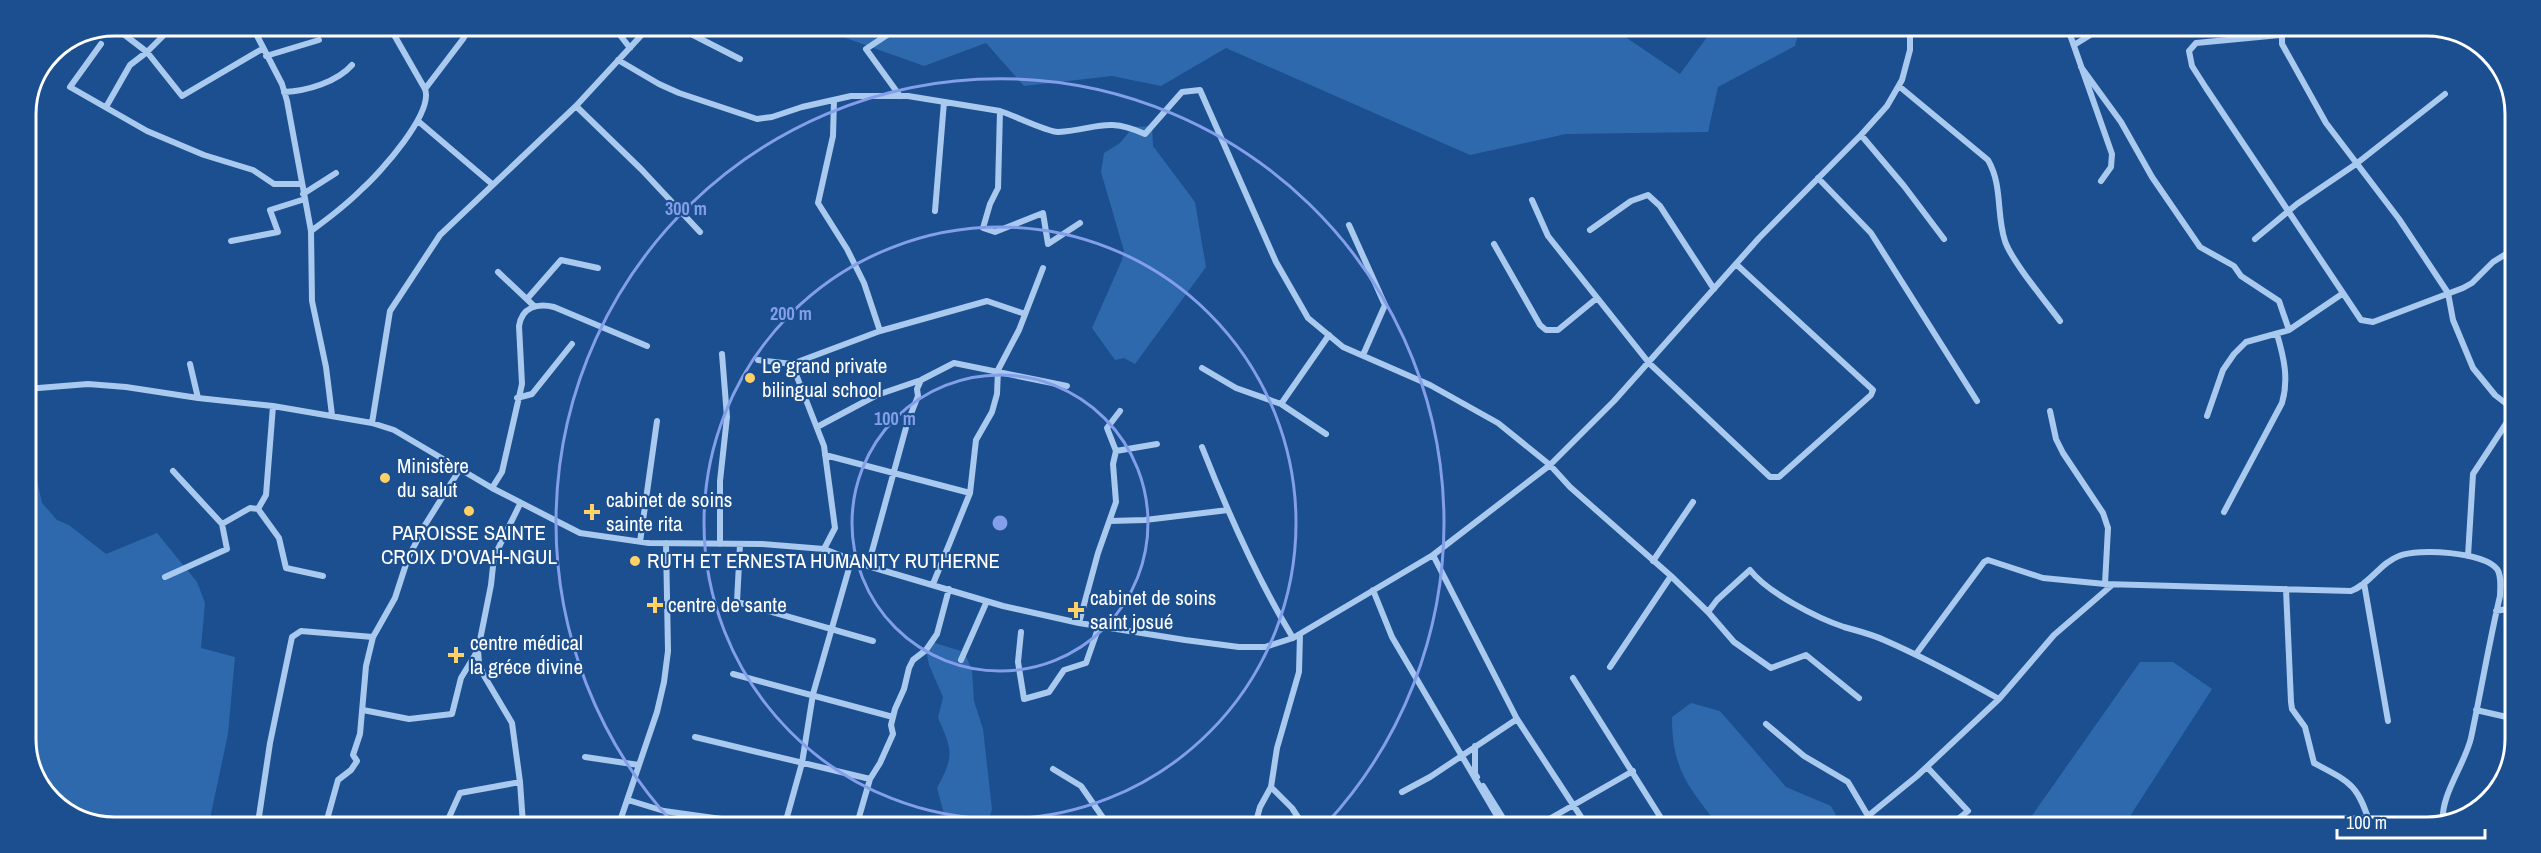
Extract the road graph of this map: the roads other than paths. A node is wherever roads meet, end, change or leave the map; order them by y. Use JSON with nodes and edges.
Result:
{"nodes":[{"id":1,"x":126,"y":36,"type":"edge"},
{"id":2,"x":163,"y":36,"type":"edge"},
{"id":3,"x":257,"y":36,"type":"edge"},
{"id":4,"x":394,"y":36,"type":"edge"},
{"id":5,"x":465,"y":36,"type":"edge"},
{"id":6,"x":620,"y":36,"type":"edge"},
{"id":7,"x":641,"y":36,"type":"edge"},
{"id":8,"x":695,"y":36,"type":"edge"},
{"id":9,"x":886,"y":36,"type":"edge"},
{"id":10,"x":1910,"y":36,"type":"edge"},
{"id":11,"x":2071,"y":36,"type":"edge"},
{"id":12,"x":2089,"y":36,"type":"edge"},
{"id":13,"x":2256,"y":36,"type":"edge"},
{"id":14,"x":2281,"y":36,"type":"edge"},
{"id":15,"x":320,"y":40,"type":"dead end"},
{"id":16,"x":101,"y":44,"type":"dead end"},
{"id":17,"x":2074,"y":45,"type":"junction"},
{"id":18,"x":630,"y":48,"type":"junction"},
{"id":19,"x":147,"y":52,"type":"junction"},
{"id":20,"x":264,"y":52,"type":"junction"},
{"id":21,"x":740,"y":59,"type":"dead end"},
{"id":22,"x":618,"y":60,"type":"junction"},
{"id":23,"x":352,"y":64,"type":"dead end"},
{"id":24,"x":2081,"y":67,"type":"junction"},
{"id":25,"x":1900,"y":87,"type":"junction"},
{"id":26,"x":425,"y":89,"type":"junction"},
{"id":27,"x":284,"y":92,"type":"junction"},
{"id":28,"x":2445,"y":94,"type":"dead end"},
{"id":29,"x":900,"y":96,"type":"junction"},
{"id":30,"x":834,"y":100,"type":"junction"},
{"id":31,"x":944,"y":102,"type":"junction"},
{"id":32,"x":576,"y":106,"type":"junction"},
{"id":33,"x":106,"y":107,"type":"junction"},
{"id":34,"x":1000,"y":111,"type":"junction"},
{"id":35,"x":418,"y":121,"type":"junction"},
{"id":36,"x":1861,"y":135,"type":"junction"},
{"id":37,"x":2356,"y":165,"type":"junction"},
{"id":38,"x":336,"y":173,"type":"dead end"},
{"id":39,"x":1818,"y":178,"type":"junction"},
{"id":40,"x":2101,"y":181,"type":"dead end"},
{"id":41,"x":301,"y":184,"type":"junction"},
{"id":42,"x":492,"y":184,"type":"junction"},
{"id":43,"x":304,"y":197,"type":"junction"},
{"id":44,"x":1532,"y":200,"type":"dead end"},
{"id":45,"x":935,"y":211,"type":"dead end"},
{"id":46,"x":2287,"y":212,"type":"junction"},
{"id":47,"x":1080,"y":223,"type":"dead end"},
{"id":48,"x":1349,"y":225,"type":"dead end"},
{"id":49,"x":1590,"y":230,"type":"dead end"},
{"id":50,"x":311,"y":231,"type":"junction"},
{"id":51,"x":700,"y":232,"type":"dead end"},
{"id":52,"x":2255,"y":238,"type":"dead end"},
{"id":53,"x":1944,"y":239,"type":"dead end"},
{"id":54,"x":231,"y":241,"type":"dead end"},
{"id":55,"x":1494,"y":244,"type":"dead end"},
{"id":56,"x":2505,"y":255,"type":"edge"},
{"id":57,"x":1736,"y":264,"type":"junction"},
{"id":58,"x":598,"y":268,"type":"dead end"},
{"id":59,"x":1043,"y":268,"type":"dead end"},
{"id":60,"x":498,"y":272,"type":"dead end"},
{"id":61,"x":1714,"y":289,"type":"junction"},
{"id":62,"x":2448,"y":293,"type":"junction"},
{"id":63,"x":2342,"y":294,"type":"junction"},
{"id":64,"x":1597,"y":298,"type":"junction"},
{"id":65,"x":527,"y":299,"type":"junction"},
{"id":66,"x":534,"y":306,"type":"junction"},
{"id":67,"x":1025,"y":314,"type":"junction"},
{"id":68,"x":2060,"y":321,"type":"dead end"},
{"id":69,"x":2289,"y":330,"type":"junction"},
{"id":70,"x":880,"y":331,"type":"junction"},
{"id":71,"x":2277,"y":334,"type":"junction"},
{"id":72,"x":1329,"y":335,"type":"junction"},
{"id":73,"x":572,"y":344,"type":"dead end"},
{"id":74,"x":646,"y":346,"type":"dead end"},
{"id":75,"x":722,"y":354,"type":"dead end"},
{"id":76,"x":1363,"y":355,"type":"junction"},
{"id":77,"x":758,"y":360,"type":"dead end"},
{"id":78,"x":1649,"y":363,"type":"junction"},
{"id":79,"x":190,"y":364,"type":"dead end"},
{"id":80,"x":792,"y":364,"type":"junction"},
{"id":81,"x":1202,"y":368,"type":"dead end"},
{"id":82,"x":998,"y":370,"type":"junction"},
{"id":83,"x":921,"y":380,"type":"junction"},
{"id":84,"x":1067,"y":386,"type":"dead end"},
{"id":85,"x":36,"y":388,"type":"edge"},
{"id":86,"x":198,"y":398,"type":"junction"},
{"id":87,"x":517,"y":398,"type":"junction"},
{"id":88,"x":1977,"y":401,"type":"dead end"},
{"id":89,"x":2505,"y":404,"type":"edge"},
{"id":90,"x":1281,"y":405,"type":"junction"},
{"id":91,"x":273,"y":406,"type":"junction"},
{"id":92,"x":1120,"y":411,"type":"dead end"},
{"id":93,"x":2050,"y":411,"type":"dead end"},
{"id":94,"x":332,"y":415,"type":"junction"},
{"id":95,"x":2207,"y":416,"type":"dead end"},
{"id":96,"x":657,"y":421,"type":"dead end"},
{"id":97,"x":372,"y":423,"type":"junction"},
{"id":98,"x":2505,"y":424,"type":"edge"},
{"id":99,"x":817,"y":427,"type":"junction"},
{"id":100,"x":1326,"y":434,"type":"dead end"},
{"id":101,"x":1157,"y":444,"type":"dead end"},
{"id":102,"x":1202,"y":447,"type":"dead end"},
{"id":103,"x":1116,"y":451,"type":"junction"},
{"id":104,"x":825,"y":455,"type":"junction"},
{"id":105,"x":1550,"y":465,"type":"junction"},
{"id":106,"x":460,"y":469,"type":"junction"},
{"id":107,"x":173,"y":471,"type":"dead end"},
{"id":108,"x":895,"y":472,"type":"junction"},
{"id":109,"x":492,"y":488,"type":"junction"},
{"id":110,"x":970,"y":493,"type":"junction"},
{"id":111,"x":1693,"y":502,"type":"dead end"},
{"id":112,"x":520,"y":504,"type":"junction"},
{"id":113,"x":258,"y":509,"type":"junction"},
{"id":114,"x":1228,"y":510,"type":"junction"},
{"id":115,"x":2224,"y":512,"type":"dead end"},
{"id":116,"x":1110,"y":521,"type":"junction"},
{"id":117,"x":222,"y":524,"type":"junction"},
{"id":118,"x":640,"y":542,"type":"junction"},
{"id":119,"x":666,"y":543,"type":"junction"},
{"id":120,"x":720,"y":544,"type":"junction"},
{"id":121,"x":740,"y":544,"type":"junction"},
{"id":122,"x":824,"y":549,"type":"junction"},
{"id":123,"x":1433,"y":555,"type":"junction"},
{"id":124,"x":2468,"y":556,"type":"junction"},
{"id":125,"x":852,"y":558,"type":"junction"},
{"id":126,"x":1653,"y":561,"type":"junction"},
{"id":127,"x":868,"y":566,"type":"junction"},
{"id":128,"x":323,"y":576,"type":"dead end"},
{"id":129,"x":1671,"y":576,"type":"junction"},
{"id":130,"x":165,"y":577,"type":"dead end"},
{"id":131,"x":933,"y":584,"type":"junction"},
{"id":132,"x":2364,"y":584,"type":"junction"},
{"id":133,"x":2109,"y":585,"type":"junction"},
{"id":134,"x":949,"y":589,"type":"junction"},
{"id":135,"x":2286,"y":589,"type":"junction"},
{"id":136,"x":1373,"y":590,"type":"junction"},
{"id":137,"x":987,"y":601,"type":"junction"},
{"id":138,"x":2505,"y":609,"type":"edge"},
{"id":139,"x":2496,"y":611,"type":"junction"},
{"id":140,"x":1708,"y":612,"type":"junction"},
{"id":141,"x":1079,"y":623,"type":"junction"},
{"id":142,"x":1099,"y":626,"type":"junction"},
{"id":143,"x":831,"y":630,"type":"junction"},
{"id":144,"x":1021,"y":632,"type":"dead end"},
{"id":145,"x":1300,"y":634,"type":"junction"},
{"id":146,"x":373,"y":637,"type":"junction"},
{"id":147,"x":1293,"y":638,"type":"junction"},
{"id":148,"x":873,"y":641,"type":"dead end"},
{"id":149,"x":478,"y":650,"type":"junction"},
{"id":150,"x":1916,"y":654,"type":"junction"},
{"id":151,"x":961,"y":660,"type":"dead end"},
{"id":152,"x":1610,"y":667,"type":"dead end"},
{"id":153,"x":732,"y":674,"type":"dead end"},
{"id":154,"x":1573,"y":678,"type":"dead end"},
{"id":155,"x":813,"y":694,"type":"junction"},
{"id":156,"x":1859,"y":698,"type":"dead end"},
{"id":157,"x":1999,"y":699,"type":"junction"},
{"id":158,"x":363,"y":710,"type":"junction"},
{"id":159,"x":2476,"y":710,"type":"junction"},
{"id":160,"x":893,"y":717,"type":"junction"},
{"id":161,"x":2505,"y":717,"type":"edge"},
{"id":162,"x":1517,"y":719,"type":"junction"},
{"id":163,"x":2388,"y":721,"type":"dead end"},
{"id":164,"x":1766,"y":724,"type":"dead end"},
{"id":165,"x":695,"y":736,"type":"dead end"},
{"id":166,"x":1475,"y":746,"type":"junction"},
{"id":167,"x":1461,"y":756,"type":"junction"},
{"id":168,"x":585,"y":757,"type":"dead end"},
{"id":169,"x":802,"y":763,"type":"junction"},
{"id":170,"x":639,"y":765,"type":"junction"},
{"id":171,"x":1927,"y":767,"type":"junction"},
{"id":172,"x":1053,"y":769,"type":"dead end"},
{"id":173,"x":1633,"y":771,"type":"junction"},
{"id":174,"x":870,"y":779,"type":"junction"},
{"id":175,"x":520,"y":782,"type":"junction"},
{"id":176,"x":1271,"y":787,"type":"junction"},
{"id":177,"x":1402,"y":792,"type":"dead end"},
{"id":178,"x":628,"y":800,"type":"junction"},
{"id":179,"x":1574,"y":805,"type":"junction"},
{"id":180,"x":2444,"y":815,"type":"edge"},
{"id":181,"x":1868,"y":816,"type":"joint"},
{"id":182,"x":259,"y":817,"type":"edge"},
{"id":183,"x":328,"y":817,"type":"edge"},
{"id":184,"x":449,"y":817,"type":"edge"},
{"id":185,"x":522,"y":817,"type":"edge"},
{"id":186,"x":622,"y":817,"type":"edge"},
{"id":187,"x":707,"y":817,"type":"edge"},
{"id":188,"x":787,"y":817,"type":"edge"},
{"id":189,"x":859,"y":817,"type":"edge"},
{"id":190,"x":1102,"y":817,"type":"edge"},
{"id":191,"x":1257,"y":817,"type":"edge"},
{"id":192,"x":1298,"y":817,"type":"edge"},
{"id":193,"x":1498,"y":817,"type":"edge"},
{"id":194,"x":1502,"y":817,"type":"edge"},
{"id":195,"x":1553,"y":817,"type":"edge"},
{"id":196,"x":1581,"y":817,"type":"edge"},
{"id":197,"x":1661,"y":817,"type":"edge"},
{"id":198,"x":1960,"y":817,"type":"edge"},
{"id":199,"x":2368,"y":817,"type":"edge"}],
"edges":[{"from":1,"to":19,"type":"street"},
{"from":2,"to":19,"type":"street"},
{"from":3,"to":20,"type":"street"},
{"from":4,"to":26,"type":"street"},
{"from":5,"to":26,"type":"street"},
{"from":6,"to":18,"type":"street"},
{"from":7,"to":18,"type":"street"},
{"from":8,"to":21,"type":"street"},
{"from":9,"to":29,"type":"street"},
{"from":10,"to":25,"type":"street"},
{"from":11,"to":17,"type":"street"},
{"from":12,"to":17,"type":"street"},
{"from":13,"to":46,"type":"street"},
{"from":14,"to":37,"type":"street"},
{"from":15,"to":20,"type":"street"},
{"from":16,"to":33,"type":"street"},
{"from":17,"to":24,"type":"street"},
{"from":18,"to":22,"type":"street"},
{"from":19,"to":20,"type":"street"},
{"from":19,"to":33,"type":"street"},
{"from":20,"to":27,"type":"street"},
{"from":22,"to":30,"type":"street"},
{"from":22,"to":32,"type":"street"},
{"from":23,"to":27,"type":"street"},
{"from":24,"to":40,"type":"street"},
{"from":24,"to":69,"type":"street"},
{"from":25,"to":36,"type":"street"},
{"from":25,"to":68,"type":"street"},
{"from":26,"to":35,"type":"street"},
{"from":27,"to":41,"type":"street"},
{"from":28,"to":37,"type":"street"},
{"from":29,"to":30,"type":"street"},
{"from":29,"to":31,"type":"street"},
{"from":30,"to":70,"type":"street"},
{"from":31,"to":34,"type":"street"},
{"from":31,"to":45,"type":"street"},
{"from":32,"to":42,"type":"street"},
{"from":32,"to":51,"type":"street"},
{"from":33,"to":41,"type":"street"},
{"from":34,"to":47,"type":"street"},
{"from":34,"to":72,"type":"street"},
{"from":35,"to":42,"type":"street"},
{"from":35,"to":50,"type":"street"},
{"from":36,"to":39,"type":"street"},
{"from":36,"to":53,"type":"street"},
{"from":37,"to":46,"type":"street"},
{"from":37,"to":62,"type":"street"},
{"from":38,"to":43,"type":"street"},
{"from":39,"to":57,"type":"street"},
{"from":39,"to":88,"type":"street"},
{"from":41,"to":43,"type":"street"},
{"from":42,"to":97,"type":"street"},
{"from":43,"to":50,"type":"street"},
{"from":43,"to":54,"type":"street"},
{"from":44,"to":64,"type":"street"},
{"from":46,"to":52,"type":"street"},
{"from":46,"to":63,"type":"street"},
{"from":48,"to":76,"type":"street"},
{"from":49,"to":61,"type":"street"},
{"from":50,"to":94,"type":"street"},
{"from":55,"to":64,"type":"street"},
{"from":56,"to":62,"type":"street"},
{"from":57,"to":61,"type":"street"},
{"from":57,"to":78,"type":"street"},
{"from":58,"to":65,"type":"street"},
{"from":59,"to":67,"type":"street"},
{"from":60,"to":65,"type":"street"},
{"from":61,"to":78,"type":"street"},
{"from":62,"to":63,"type":"street"},
{"from":62,"to":89,"type":"street"},
{"from":63,"to":69,"type":"street"},
{"from":64,"to":78,"type":"street"},
{"from":65,"to":66,"type":"street"},
{"from":66,"to":74,"type":"street"},
{"from":66,"to":87,"type":"street"},
{"from":67,"to":70,"type":"street"},
{"from":67,"to":82,"type":"street"},
{"from":69,"to":71,"type":"street"},
{"from":70,"to":80,"type":"street"},
{"from":71,"to":95,"type":"street"},
{"from":71,"to":115,"type":"street"},
{"from":72,"to":76,"type":"street"},
{"from":72,"to":90,"type":"street"},
{"from":73,"to":87,"type":"street"},
{"from":75,"to":120,"type":"street"},
{"from":76,"to":105,"type":"street"},
{"from":77,"to":80,"type":"street"},
{"from":78,"to":105,"type":"street"},
{"from":79,"to":86,"type":"street"},
{"from":80,"to":99,"type":"street"},
{"from":81,"to":90,"type":"street"},
{"from":82,"to":83,"type":"street"},
{"from":82,"to":84,"type":"street"},
{"from":82,"to":110,"type":"street"},
{"from":83,"to":99,"type":"street"},
{"from":83,"to":108,"type":"street"},
{"from":85,"to":86,"type":"street"},
{"from":86,"to":91,"type":"street"},
{"from":87,"to":109,"type":"street"},
{"from":90,"to":100,"type":"street"},
{"from":91,"to":94,"type":"street"},
{"from":91,"to":113,"type":"street"},
{"from":92,"to":103,"type":"street"},
{"from":93,"to":133,"type":"street"},
{"from":94,"to":97,"type":"street"},
{"from":96,"to":118,"type":"street"},
{"from":97,"to":106,"type":"street"},
{"from":98,"to":124,"type":"street"},
{"from":99,"to":104,"type":"street"},
{"from":101,"to":103,"type":"street"},
{"from":102,"to":114,"type":"street"},
{"from":103,"to":116,"type":"street"},
{"from":104,"to":108,"type":"street"},
{"from":104,"to":122,"type":"street"},
{"from":105,"to":123,"type":"street"},
{"from":105,"to":126,"type":"street"},
{"from":106,"to":109,"type":"street"},
{"from":106,"to":146,"type":"street"},
{"from":107,"to":117,"type":"street"},
{"from":108,"to":110,"type":"street"},
{"from":108,"to":127,"type":"street"},
{"from":109,"to":112,"type":"street"},
{"from":110,"to":131,"type":"street"},
{"from":111,"to":126,"type":"street"},
{"from":112,"to":118,"type":"street"},
{"from":112,"to":149,"type":"street"},
{"from":113,"to":117,"type":"street"},
{"from":113,"to":128,"type":"street"},
{"from":114,"to":116,"type":"street"},
{"from":114,"to":147,"type":"street"},
{"from":116,"to":141,"type":"street"},
{"from":117,"to":130,"type":"street"},
{"from":118,"to":119,"type":"street"},
{"from":119,"to":120,"type":"street"},
{"from":119,"to":170,"type":"street"},
{"from":120,"to":121,"type":"street"},
{"from":121,"to":122,"type":"street"},
{"from":121,"to":143,"type":"street"},
{"from":122,"to":125,"type":"street"},
{"from":123,"to":136,"type":"street"},
{"from":123,"to":162,"type":"street"},
{"from":124,"to":132,"type":"street"},
{"from":124,"to":139,"type":"street"},
{"from":125,"to":127,"type":"street"},
{"from":125,"to":143,"type":"street"},
{"from":126,"to":129,"type":"street"},
{"from":127,"to":131,"type":"street"},
{"from":129,"to":140,"type":"street"},
{"from":129,"to":152,"type":"street"},
{"from":131,"to":134,"type":"street"},
{"from":132,"to":135,"type":"street"},
{"from":132,"to":163,"type":"street"},
{"from":133,"to":135,"type":"street"},
{"from":133,"to":150,"type":"street"},
{"from":133,"to":157,"type":"street"},
{"from":134,"to":137,"type":"street"},
{"from":134,"to":160,"type":"street"},
{"from":135,"to":199,"type":"street"},
{"from":136,"to":145,"type":"street"},
{"from":136,"to":167,"type":"street"},
{"from":137,"to":141,"type":"street"},
{"from":137,"to":151,"type":"street"},
{"from":138,"to":139,"type":"street"},
{"from":139,"to":159,"type":"street"},
{"from":140,"to":150,"type":"street"},
{"from":140,"to":156,"type":"street"},
{"from":141,"to":142,"type":"street"},
{"from":142,"to":144,"type":"street"},
{"from":142,"to":147,"type":"street"},
{"from":143,"to":148,"type":"street"},
{"from":143,"to":155,"type":"street"},
{"from":145,"to":147,"type":"street"},
{"from":145,"to":176,"type":"street"},
{"from":146,"to":158,"type":"street"},
{"from":146,"to":182,"type":"street"},
{"from":149,"to":158,"type":"street"},
{"from":149,"to":175,"type":"street"},
{"from":150,"to":157,"type":"street"},
{"from":153,"to":155,"type":"street"},
{"from":154,"to":173,"type":"street"},
{"from":155,"to":160,"type":"street"},
{"from":155,"to":169,"type":"street"},
{"from":157,"to":171,"type":"street"},
{"from":158,"to":183,"type":"street"},
{"from":159,"to":161,"type":"street"},
{"from":159,"to":180,"type":"street"},
{"from":160,"to":174,"type":"street"},
{"from":162,"to":166,"type":"street"},
{"from":162,"to":179,"type":"street"},
{"from":164,"to":181,"type":"street"},
{"from":165,"to":169,"type":"street"},
{"from":166,"to":167,"type":"street"},
{"from":166,"to":194,"type":"street"},
{"from":167,"to":177,"type":"street"},
{"from":167,"to":193,"type":"street"},
{"from":168,"to":170,"type":"street"},
{"from":169,"to":174,"type":"street"},
{"from":169,"to":188,"type":"street"},
{"from":170,"to":178,"type":"street"},
{"from":171,"to":181,"type":"street"},
{"from":171,"to":198,"type":"street"},
{"from":172,"to":190,"type":"street"},
{"from":173,"to":179,"type":"street"},
{"from":173,"to":197,"type":"street"},
{"from":174,"to":189,"type":"street"},
{"from":175,"to":184,"type":"street"},
{"from":175,"to":185,"type":"street"},
{"from":176,"to":191,"type":"street"},
{"from":176,"to":192,"type":"street"},
{"from":178,"to":186,"type":"street"},
{"from":178,"to":187,"type":"street"},
{"from":179,"to":195,"type":"street"},
{"from":179,"to":196,"type":"street"}]}
